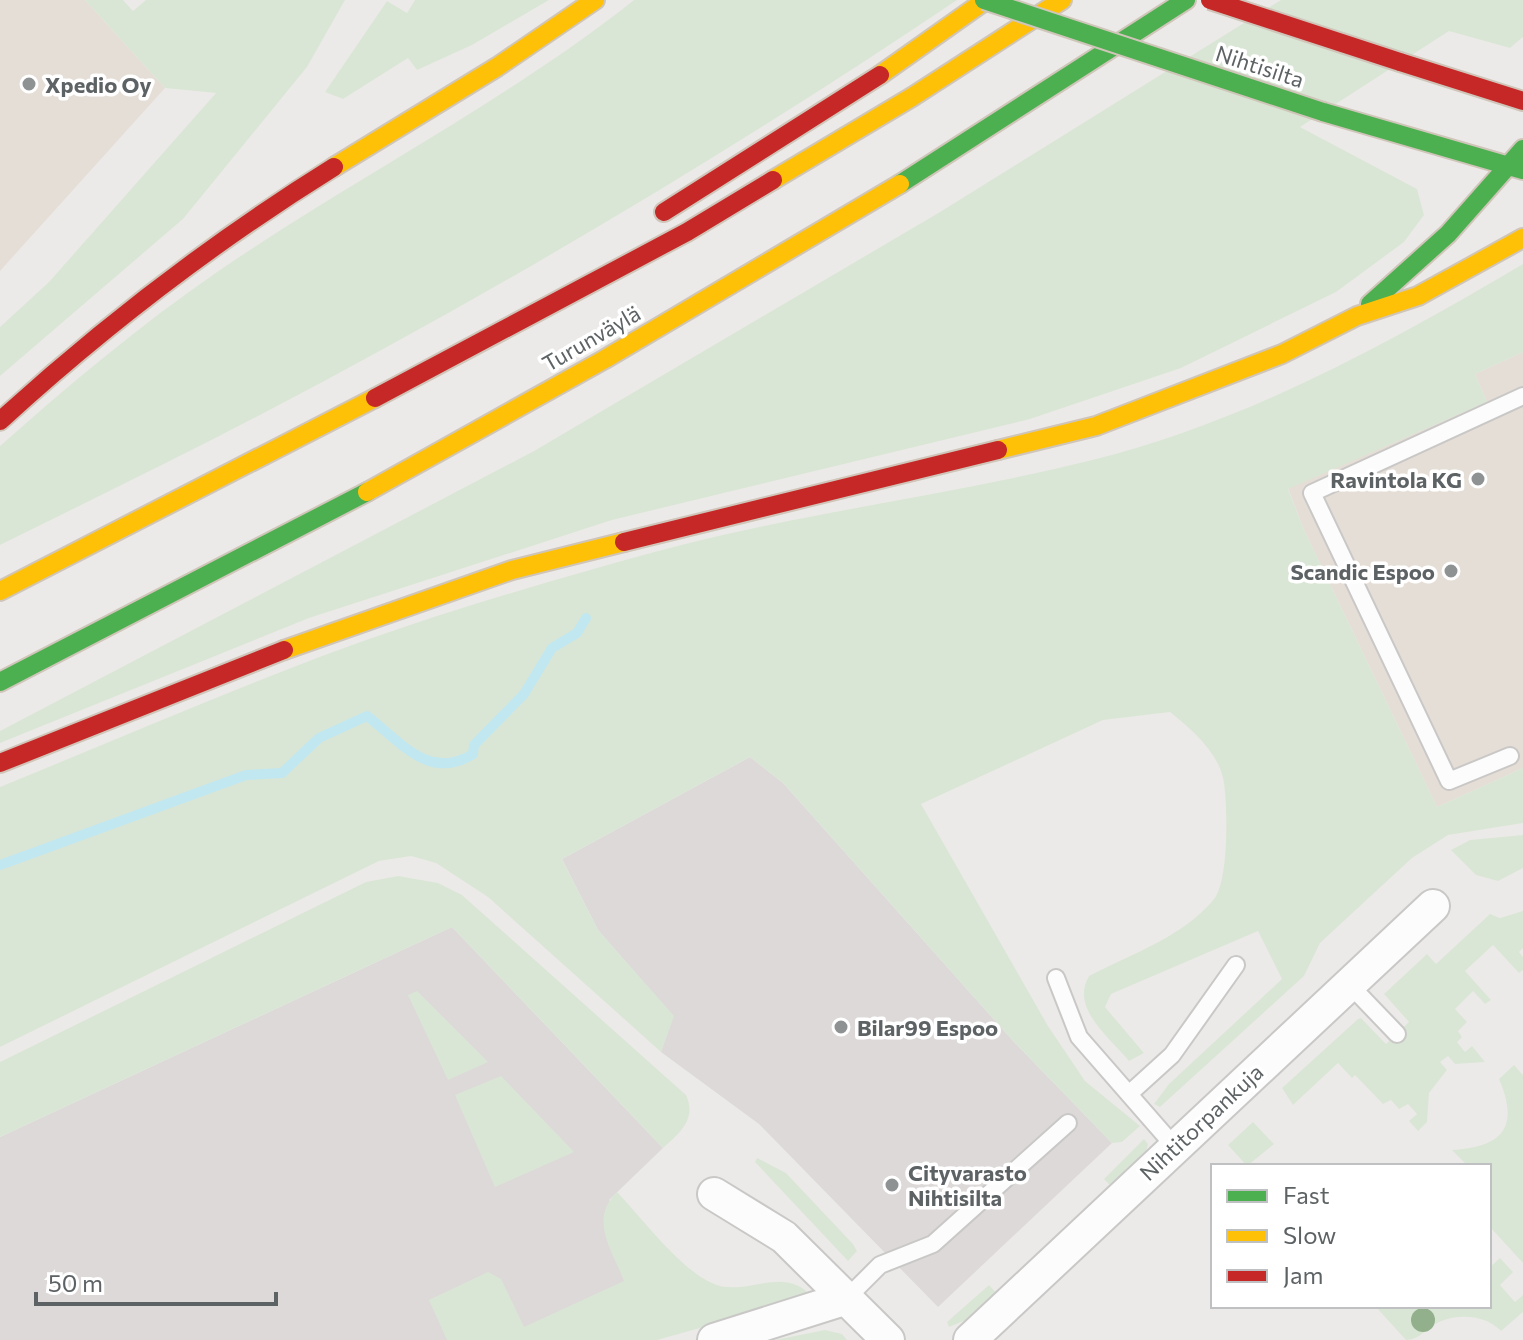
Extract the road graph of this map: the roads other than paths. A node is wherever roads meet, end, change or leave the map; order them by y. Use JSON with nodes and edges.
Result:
{"nodes":[{"id":1,"x":594,"y":0,"type":"edge"},
{"id":2,"x":985,"y":0,"type":"edge"},
{"id":3,"x":1062,"y":0,"type":"edge"},
{"id":4,"x":1186,"y":0,"type":"edge"},
{"id":5,"x":1210,"y":0,"type":"edge"},
{"id":6,"x":1245,"y":0,"type":"edge"},
{"id":7,"x":1205,"y":24,"type":"dead end"},
{"id":8,"x":1178,"y":41,"type":"dead end"},
{"id":9,"x":1138,"y":65,"type":"dead end"},
{"id":10,"x":1523,"y":101,"type":"edge"},
{"id":11,"x":1027,"y":125,"type":"dead end"},
{"id":12,"x":1523,"y":149,"type":"edge"},
{"id":13,"x":1515,"y":168,"type":"edge"},
{"id":14,"x":651,"y":222,"type":"dead end"},
{"id":15,"x":1523,"y":238,"type":"edge"},
{"id":16,"x":805,"y":243,"type":"junction"},
{"id":17,"x":616,"y":249,"type":"dead end"},
{"id":18,"x":534,"y":312,"type":"junction"},
{"id":19,"x":1357,"y":316,"type":"junction"},
{"id":20,"x":1523,"y":396,"type":"edge"},
{"id":21,"x":0,"y":421,"type":"edge"},
{"id":22,"x":0,"y":591,"type":"edge"},
{"id":23,"x":0,"y":682,"type":"edge"},
{"id":24,"x":1510,"y":756,"type":"dead end"},
{"id":25,"x":0,"y":763,"type":"edge"},
{"id":26,"x":1433,"y":906,"type":"dead end"},
{"id":27,"x":1236,"y":965,"type":"dead end"},
{"id":28,"x":1056,"y":978,"type":"dead end"},
{"id":29,"x":1349,"y":984,"type":"junction"},
{"id":30,"x":1397,"y":1034,"type":"dead end"},
{"id":31,"x":1129,"y":1094,"type":"junction"},
{"id":32,"x":1068,"y":1123,"type":"dead end"},
{"id":33,"x":1175,"y":1147,"type":"junction"},
{"id":34,"x":714,"y":1194,"type":"dead end"},
{"id":35,"x":847,"y":1298,"type":"junction"},
{"id":36,"x":714,"y":1340,"type":"edge"},
{"id":37,"x":888,"y":1340,"type":"edge"},
{"id":38,"x":970,"y":1340,"type":"edge"}],
"edges":[{"from":1,"to":21,"type":"main road"},
{"from":2,"to":13,"type":"main road","name":"Nihtisilta","bridge":true},
{"from":2,"to":14,"type":"main road"},
{"from":3,"to":18,"type":"main road"},
{"from":4,"to":16,"type":"main road","name":"Turunväylä"},
{"from":5,"to":10,"type":"main road","bridge":true},
{"from":6,"to":7,"type":"main road"},
{"from":8,"to":9,"type":"main road"},
{"from":11,"to":16,"type":"main road"},
{"from":12,"to":13,"type":"main road"},
{"from":13,"to":19,"type":"main road"},
{"from":15,"to":19,"type":"main road"},
{"from":16,"to":23,"type":"main road","name":"Turunväylä"},
{"from":17,"to":18,"type":"main road"},
{"from":18,"to":22,"type":"main road"},
{"from":19,"to":25,"type":"main road"},
{"from":20,"to":24,"type":"lane"},
{"from":26,"to":29,"type":"street","name":"Nihtitorpankuja"},
{"from":27,"to":31,"type":"lane"},
{"from":28,"to":31,"type":"lane"},
{"from":29,"to":30,"type":"lane"},
{"from":29,"to":33,"type":"street","name":"Nihtitorpankuja"},
{"from":31,"to":33,"type":"lane"},
{"from":32,"to":35,"type":"lane"},
{"from":33,"to":38,"type":"street","name":"Nihtitorpankuja"},
{"from":34,"to":35,"type":"street"},
{"from":35,"to":36,"type":"street"},
{"from":35,"to":37,"type":"street"}]}
